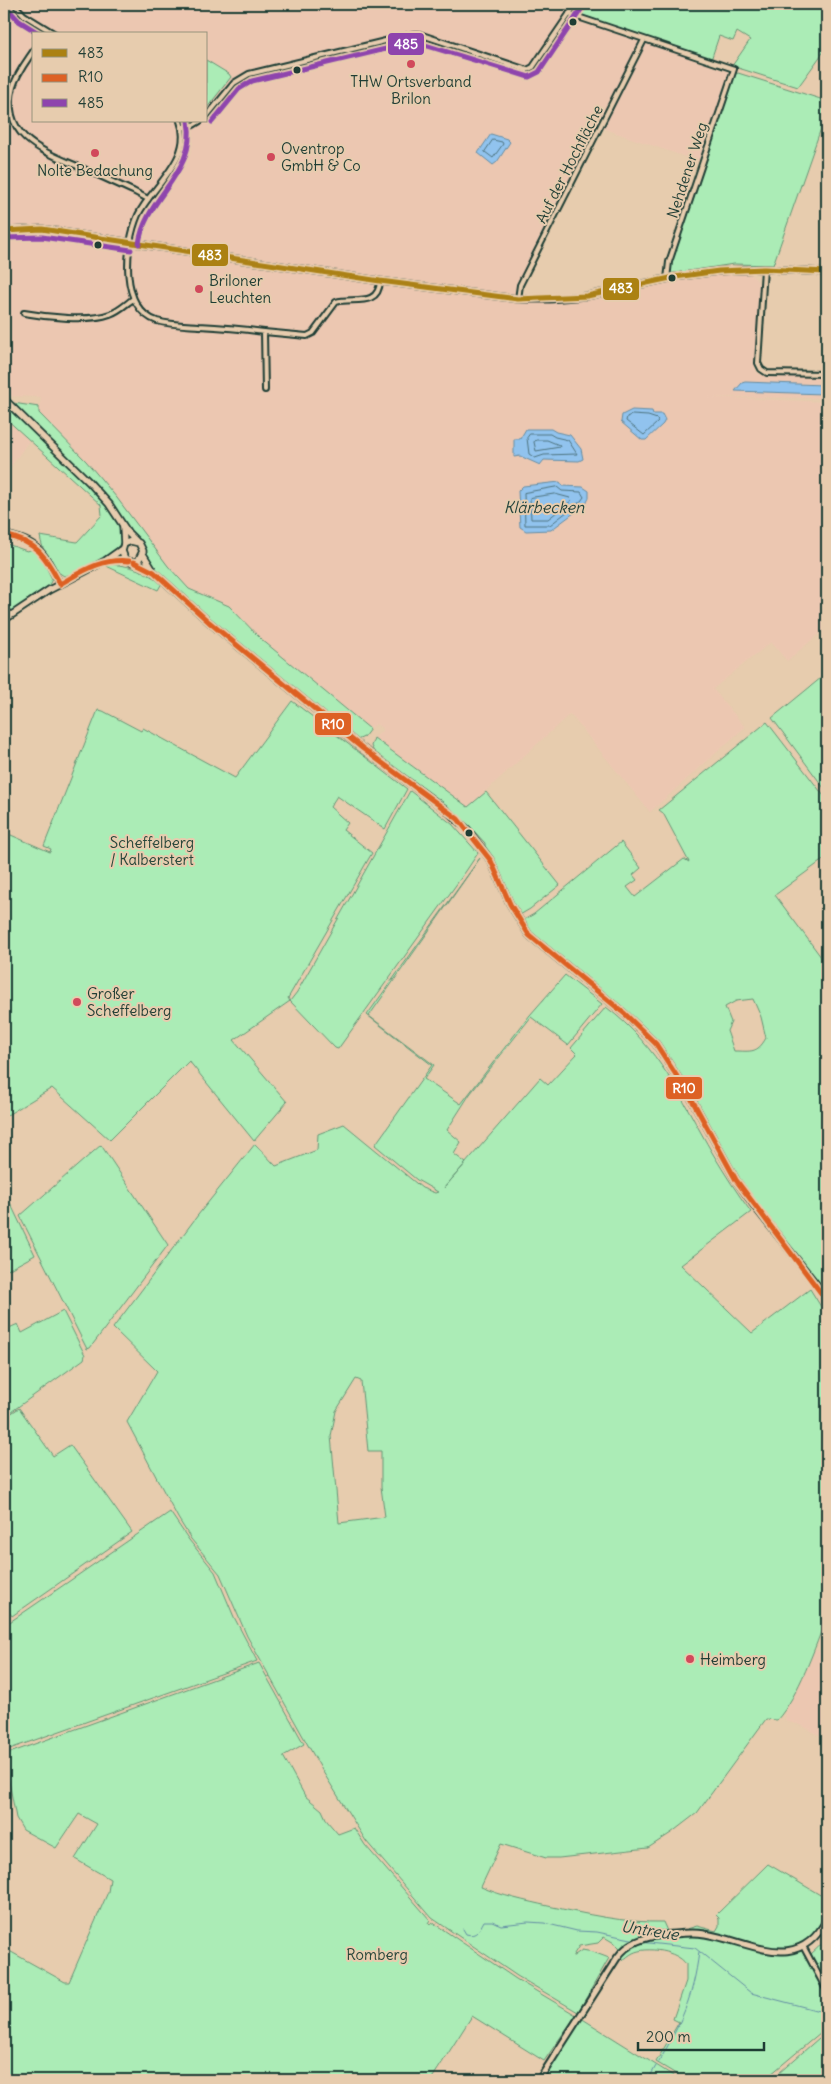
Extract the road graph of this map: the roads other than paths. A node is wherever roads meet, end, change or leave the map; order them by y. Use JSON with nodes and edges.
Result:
{"nodes":[{"id":1,"x":14,"y":4,"type":"edge"},
{"id":2,"x":576,"y":4,"type":"edge"},
{"id":3,"x":569,"y":14,"type":"junction"},
{"id":4,"x":47,"y":29,"type":"junction"},
{"id":5,"x":45,"y":32,"type":"edge"},
{"id":6,"x":52,"y":32,"type":"edge"},
{"id":7,"x":644,"y":40,"type":"junction"},
{"id":8,"x":32,"y":53,"type":"edge"},
{"id":9,"x":208,"y":115,"type":"edge"},
{"id":10,"x":180,"y":122,"type":"edge"},
{"id":11,"x":198,"y":122,"type":"edge"},
{"id":12,"x":182,"y":127,"type":"junction"},
{"id":13,"x":148,"y":200,"type":"junction"},
{"id":14,"x":4,"y":231,"type":"edge"},
{"id":15,"x":132,"y":243,"type":"junction"},
{"id":16,"x":764,"y":269,"type":"junction"},
{"id":17,"x":827,"y":272,"type":"edge"},
{"id":18,"x":667,"y":279,"type":"junction"},
{"id":19,"x":380,"y":282,"type":"junction"},
{"id":20,"x":133,"y":299,"type":"junction"},
{"id":21,"x":518,"y":299,"type":"junction"},
{"id":22,"x":24,"y":313,"type":"dead end"},
{"id":23,"x":264,"y":332,"type":"junction"},
{"id":24,"x":827,"y":374,"type":"edge"},
{"id":25,"x":265,"y":390,"type":"dead end"},
{"id":26,"x":4,"y":399,"type":"edge"},
{"id":27,"x":124,"y":527,"type":"junction"},
{"id":28,"x":4,"y":535,"type":"edge"},
{"id":29,"x":136,"y":542,"type":"junction"},
{"id":30,"x":123,"y":546,"type":"junction"},
{"id":31,"x":143,"y":554,"type":"junction"},
{"id":32,"x":125,"y":559,"type":"junction"},
{"id":33,"x":105,"y":561,"type":"junction"},
{"id":34,"x":134,"y":562,"type":"junction"},
{"id":35,"x":154,"y":572,"type":"junction"},
{"id":36,"x":60,"y":584,"type":"junction"},
{"id":37,"x":4,"y":620,"type":"edge"},
{"id":38,"x":827,"y":1301,"type":"edge"},
{"id":39,"x":827,"y":1919,"type":"edge"},
{"id":40,"x":803,"y":1946,"type":"junction"},
{"id":41,"x":827,"y":1991,"type":"edge"},
{"id":42,"x":539,"y":2080,"type":"edge"}],
"edges":[{"from":1,"to":4,"type":"street"},
{"from":2,"to":3,"type":"street"},
{"from":3,"to":7,"type":"street"},
{"from":3,"to":9,"type":"street"},
{"from":4,"to":5,"type":"street"},
{"from":4,"to":6,"type":"street"},
{"from":7,"to":18,"type":"street","name":"Nehdener Weg"},
{"from":7,"to":21,"type":"street","name":"Auf der Hochfläche"},
{"from":8,"to":13,"type":"street"},
{"from":10,"to":12,"type":"street"},
{"from":11,"to":12,"type":"street"},
{"from":12,"to":13,"type":"street"},
{"from":13,"to":15,"type":"street"},
{"from":14,"to":15,"type":"street"},
{"from":15,"to":19,"type":"street"},
{"from":15,"to":20,"type":"street"},
{"from":16,"to":17,"type":"street"},
{"from":16,"to":18,"type":"street"},
{"from":16,"to":24,"type":"street"},
{"from":18,"to":21,"type":"street"},
{"from":19,"to":21,"type":"street"},
{"from":19,"to":23,"type":"street"},
{"from":20,"to":22,"type":"street"},
{"from":20,"to":23,"type":"street"},
{"from":23,"to":25,"type":"street"},
{"from":26,"to":27,"type":"main road"},
{"from":27,"to":29,"type":"main road"},
{"from":27,"to":30,"type":"main road"},
{"from":28,"to":36,"type":"street"},
{"from":29,"to":30,"type":"main road"},
{"from":29,"to":31,"type":"main road"},
{"from":30,"to":32,"type":"main road"},
{"from":30,"to":33,"type":"main road"},
{"from":31,"to":34,"type":"main road"},
{"from":31,"to":35,"type":"main road"},
{"from":32,"to":33,"type":"main road"},
{"from":32,"to":34,"type":"main road"},
{"from":33,"to":36,"type":"main road"},
{"from":34,"to":35,"type":"main road"},
{"from":35,"to":38,"type":"main road"},
{"from":36,"to":37,"type":"main road"},
{"from":39,"to":40,"type":"street"},
{"from":40,"to":41,"type":"street"},
{"from":40,"to":42,"type":"street"}]}
